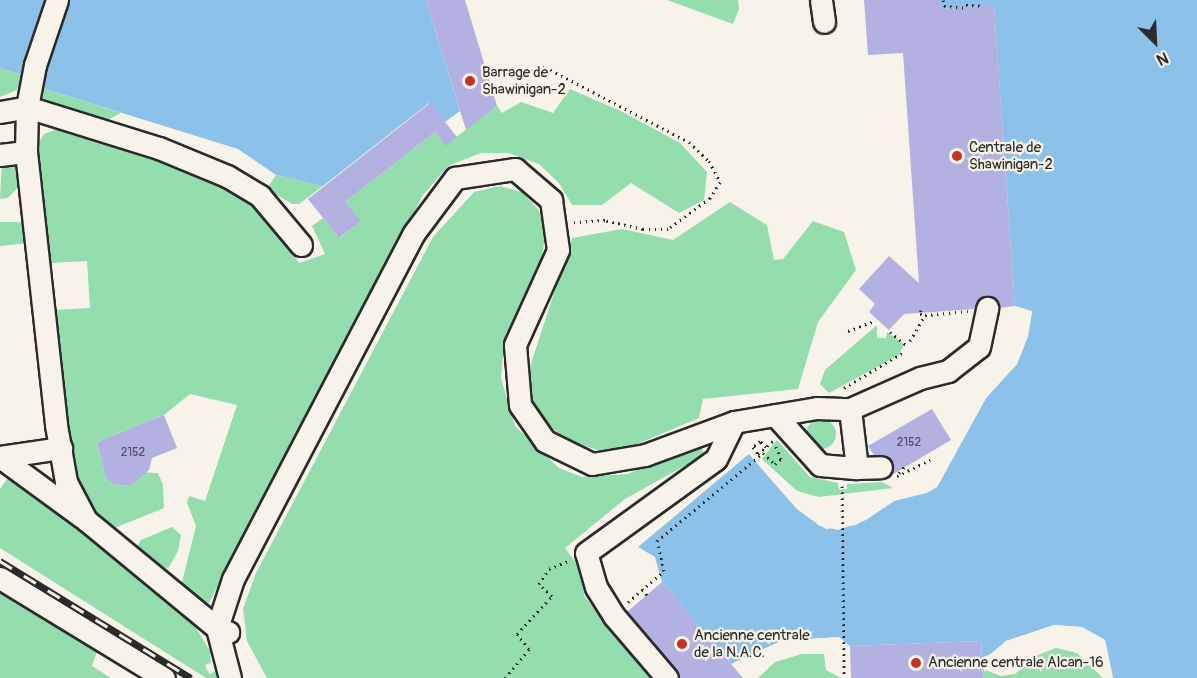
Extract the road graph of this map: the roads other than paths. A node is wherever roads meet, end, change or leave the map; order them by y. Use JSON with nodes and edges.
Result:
{"nodes":[{"id":1,"x":57,"y":0,"type":"edge"},
{"id":2,"x":821,"y":0,"type":"edge"},
{"id":3,"x":824,"y":22,"type":"dead end"},
{"id":4,"x":27,"y":107,"type":"junction"},
{"id":5,"x":0,"y":112,"type":"edge"},
{"id":6,"x":26,"y":152,"type":"junction"},
{"id":7,"x":0,"y":155,"type":"edge"},
{"id":8,"x":301,"y":244,"type":"dead end"},
{"id":9,"x":987,"y":308,"type":"dead end"},
{"id":10,"x":850,"y":409,"type":"junction"},
{"id":11,"x":775,"y":416,"type":"junction"},
{"id":12,"x":734,"y":422,"type":"junction"},
{"id":13,"x":61,"y":448,"type":"junction"},
{"id":14,"x":0,"y":457,"type":"edge"},
{"id":15,"x":849,"y":474,"type":"junction"},
{"id":16,"x":884,"y":474,"type":"road end"},
{"id":17,"x":86,"y":520,"type":"junction"},
{"id":18,"x":0,"y":578,"type":"edge"},
{"id":19,"x":217,"y":628,"type":"junction"},
{"id":20,"x":663,"y":670,"type":"edge"},
{"id":21,"x":229,"y":672,"type":"edge"},
{"id":22,"x":162,"y":677,"type":"edge"}],
"edges":[{"from":1,"to":4,"type":"lane"},
{"from":2,"to":3,"type":"lane"},
{"from":4,"to":5,"type":"lane"},
{"from":4,"to":6,"type":"lane"},
{"from":4,"to":8,"type":"lane"},
{"from":6,"to":7,"type":"lane"},
{"from":6,"to":13,"type":"lane"},
{"from":9,"to":10,"type":"lane"},
{"from":10,"to":11,"type":"lane"},
{"from":10,"to":15,"type":"lane"},
{"from":11,"to":12,"type":"lane"},
{"from":11,"to":15,"type":"lane"},
{"from":12,"to":19,"type":"lane"},
{"from":12,"to":20,"type":"lane"},
{"from":13,"to":14,"type":"lane"},
{"from":13,"to":17,"type":"lane"},
{"from":14,"to":17,"type":"lane"},
{"from":15,"to":16,"type":"lane"},
{"from":17,"to":19,"type":"lane"},
{"from":18,"to":22,"type":"lane"},
{"from":19,"to":21,"type":"lane"}]}
